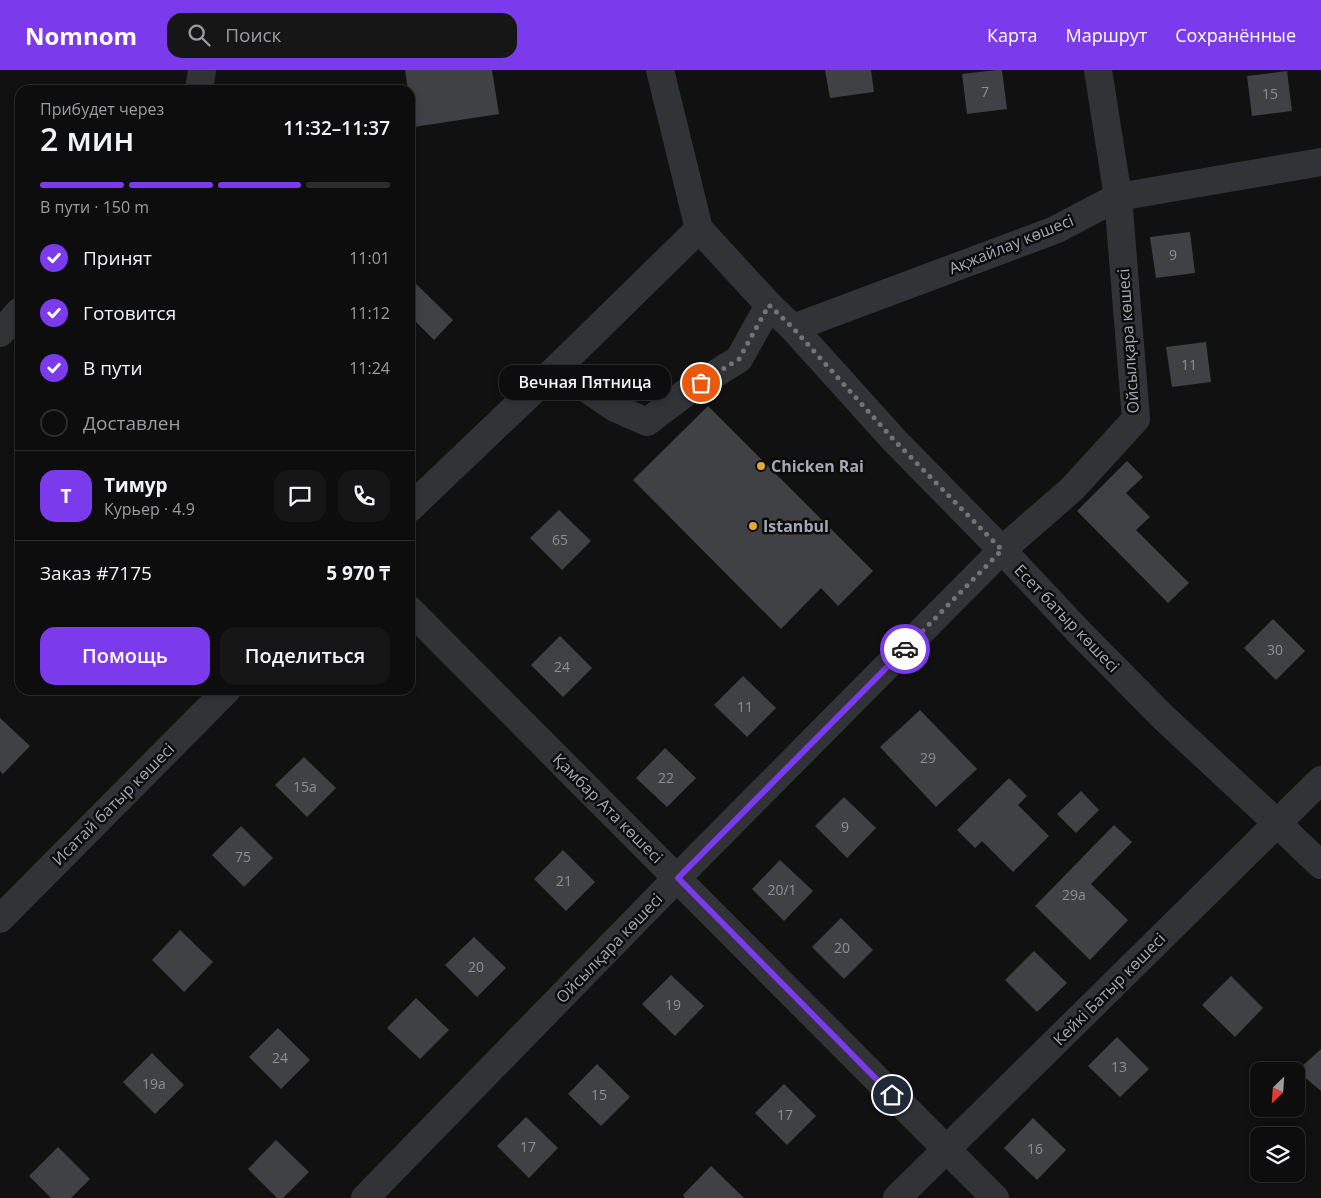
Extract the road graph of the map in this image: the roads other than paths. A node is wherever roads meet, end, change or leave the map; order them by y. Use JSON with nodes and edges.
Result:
{"nodes":[{"id":1,"x":202,"y":70,"type":"edge"},
{"id":2,"x":660,"y":70,"type":"edge"},
{"id":3,"x":1098,"y":70,"type":"edge"},
{"id":4,"x":200,"y":85,"type":"edge"},
{"id":5,"x":1321,"y":162,"type":"edge"},
{"id":6,"x":1118,"y":197,"type":"junction"},
{"id":7,"x":700,"y":229,"type":"junction"},
{"id":8,"x":769,"y":305,"type":"junction"},
{"id":9,"x":15,"y":316,"type":"edge"},
{"id":10,"x":793,"y":328,"type":"junction"},
{"id":11,"x":0,"y":333,"type":"edge"},
{"id":12,"x":559,"y":366,"type":"junction"},
{"id":13,"x":415,"y":503,"type":"edge"},
{"id":14,"x":1002,"y":550,"type":"junction"},
{"id":15,"x":415,"y":615,"type":"edge"},
{"id":16,"x":221,"y":695,"type":"edge"},
{"id":17,"x":1321,"y":780,"type":"edge"},
{"id":18,"x":1277,"y":823,"type":"junction"},
{"id":19,"x":1321,"y":865,"type":"edge"},
{"id":20,"x":678,"y":878,"type":"junction"},
{"id":21,"x":0,"y":919,"type":"edge"},
{"id":22,"x":946,"y":1150,"type":"junction"},
{"id":23,"x":366,"y":1198,"type":"edge"},
{"id":24,"x":897,"y":1198,"type":"edge"},
{"id":25,"x":995,"y":1198,"type":"edge"}],
"edges":[{"from":1,"to":4,"type":"street"},
{"from":2,"to":7,"type":"street"},
{"from":3,"to":6,"type":"street","name":"Ойсылқара көшесі"},
{"from":5,"to":6,"type":"street","name":"Ақжайлау көшесі"},
{"from":6,"to":10,"type":"street","name":"Ақжайлау көшесі"},
{"from":6,"to":14,"type":"street","name":"Ойсылқара көшесі"},
{"from":7,"to":8,"type":"street","name":"Есет батыр көшесі"},
{"from":7,"to":12,"type":"street"},
{"from":8,"to":10,"type":"street","name":"Есет батыр көшесі"},
{"from":8,"to":12,"type":"street"},
{"from":9,"to":11,"type":"street"},
{"from":10,"to":14,"type":"street","name":"Есет батыр көшесі"},
{"from":12,"to":13,"type":"street"},
{"from":14,"to":18,"type":"street","name":"Есет батыр көшесі"},
{"from":14,"to":20,"type":"street","name":"Ойсылқара көшесі"},
{"from":15,"to":20,"type":"street","name":"Қамбар Ата көшесі"},
{"from":16,"to":21,"type":"street","name":"Исатай батыр көшесі"},
{"from":17,"to":18,"type":"street","name":"Кейкі Батыр көшесі"},
{"from":18,"to":19,"type":"street","name":"Есет батыр көшесі"},
{"from":18,"to":22,"type":"street","name":"Кейкі Батыр көшесі"},
{"from":20,"to":22,"type":"street","name":"Қамбар Ата көшесі"},
{"from":20,"to":23,"type":"street","name":"Ойсылқара көшесі"},
{"from":22,"to":24,"type":"street","name":"Кейкі Батыр көшесі"},
{"from":22,"to":25,"type":"street","name":"Қамбар Ата көшесі"}]}
